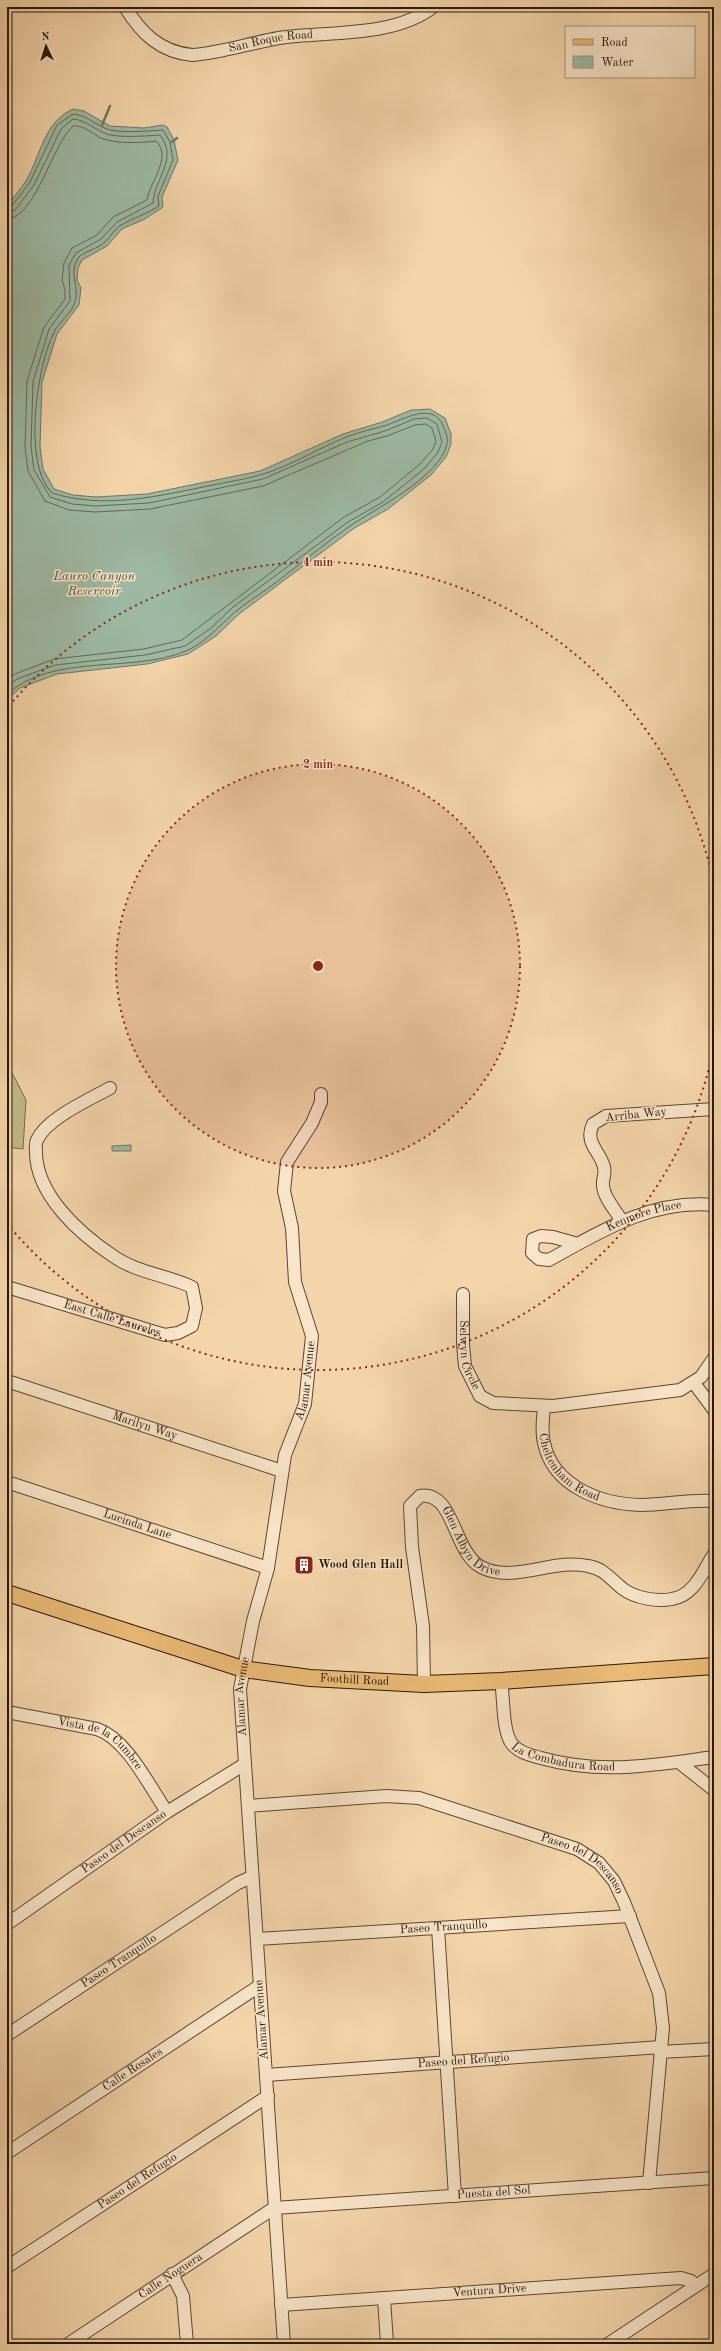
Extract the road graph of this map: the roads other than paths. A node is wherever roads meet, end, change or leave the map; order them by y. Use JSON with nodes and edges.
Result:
{"nodes":[{"id":1,"x":125,"y":7,"type":"edge"},
{"id":2,"x":433,"y":7,"type":"edge"},
{"id":3,"x":110,"y":1088,"type":"dead end"},
{"id":4,"x":321,"y":1094,"type":"dead end"},
{"id":5,"x":714,"y":1109,"type":"edge"},
{"id":6,"x":714,"y":1205,"type":"edge"},
{"id":7,"x":622,"y":1221,"type":"junction"},
{"id":8,"x":578,"y":1244,"type":"dead end"},
{"id":9,"x":7,"y":1287,"type":"edge"},
{"id":10,"x":463,"y":1294,"type":"dead end"},
{"id":11,"x":714,"y":1358,"type":"edge"},
{"id":12,"x":7,"y":1381,"type":"edge"},
{"id":13,"x":694,"y":1383,"type":"junction"},
{"id":14,"x":544,"y":1406,"type":"junction"},
{"id":15,"x":714,"y":1410,"type":"edge"},
{"id":16,"x":282,"y":1471,"type":"junction"},
{"id":17,"x":7,"y":1482,"type":"edge"},
{"id":18,"x":714,"y":1501,"type":"edge"},
{"id":19,"x":714,"y":1554,"type":"edge"},
{"id":20,"x":268,"y":1568,"type":"junction"},
{"id":21,"x":7,"y":1593,"type":"edge"},
{"id":22,"x":714,"y":1666,"type":"edge"},
{"id":23,"x":243,"y":1669,"type":"junction"},
{"id":24,"x":502,"y":1681,"type":"junction"},
{"id":25,"x":424,"y":1684,"type":"junction"},
{"id":26,"x":7,"y":1712,"type":"edge"},
{"id":27,"x":714,"y":1757,"type":"edge"},
{"id":28,"x":246,"y":1764,"type":"junction"},
{"id":29,"x":680,"y":1764,"type":"junction"},
{"id":30,"x":714,"y":1790,"type":"edge"},
{"id":31,"x":248,"y":1806,"type":"junction"},
{"id":32,"x":167,"y":1812,"type":"junction"},
{"id":33,"x":252,"y":1877,"type":"junction"},
{"id":34,"x":630,"y":1916,"type":"junction"},
{"id":35,"x":7,"y":1924,"type":"edge"},
{"id":36,"x":438,"y":1928,"type":"junction"},
{"id":37,"x":257,"y":1940,"type":"junction"},
{"id":38,"x":260,"y":1986,"type":"junction"},
{"id":39,"x":7,"y":2035,"type":"edge"},
{"id":40,"x":661,"y":2050,"type":"junction"},
{"id":41,"x":714,"y":2050,"type":"edge"},
{"id":42,"x":446,"y":2062,"type":"junction"},
{"id":43,"x":266,"y":2075,"type":"junction"},
{"id":44,"x":268,"y":2096,"type":"junction"},
{"id":45,"x":7,"y":2153,"type":"edge"},
{"id":46,"x":714,"y":2178,"type":"edge"},
{"id":47,"x":649,"y":2183,"type":"junction"},
{"id":48,"x":455,"y":2196,"type":"junction"},
{"id":49,"x":274,"y":2208,"type":"junction"},
{"id":50,"x":7,"y":2267,"type":"edge"},
{"id":51,"x":172,"y":2274,"type":"junction"},
{"id":52,"x":714,"y":2274,"type":"edge"},
{"id":53,"x":695,"y":2286,"type":"junction"},
{"id":54,"x":384,"y":2298,"type":"junction"},
{"id":55,"x":281,"y":2305,"type":"junction"},
{"id":56,"x":68,"y":2344,"type":"edge"},
{"id":57,"x":187,"y":2344,"type":"edge"},
{"id":58,"x":284,"y":2344,"type":"edge"},
{"id":59,"x":387,"y":2344,"type":"edge"},
{"id":60,"x":608,"y":2344,"type":"edge"}],
"edges":[{"from":1,"to":2,"type":"street","name":"San Roque Road"},
{"from":3,"to":9,"type":"street","name":"East Calle Laureles"},
{"from":4,"to":16,"type":"street","name":"Alamar Avenue"},
{"from":5,"to":7,"type":"street","name":"Arriba Way"},
{"from":6,"to":7,"type":"street","name":"Kenmore Place"},
{"from":7,"to":8,"type":"street","name":"Kenmore Place"},
{"from":10,"to":14,"type":"street","name":"Selwyn Circle"},
{"from":11,"to":13,"type":"street","name":"Cheltenham Road"},
{"from":12,"to":16,"type":"street","name":"Marilyn Way"},
{"from":13,"to":14,"type":"street","name":"Cheltenham Road"},
{"from":13,"to":15,"type":"street"},
{"from":14,"to":18,"type":"street","name":"Cheltenham Road"},
{"from":16,"to":20,"type":"street","name":"Alamar Avenue"},
{"from":17,"to":20,"type":"street","name":"Lucinda Lane"},
{"from":19,"to":25,"type":"street","name":"Glen Albyn Drive"},
{"from":20,"to":23,"type":"street","name":"Alamar Avenue"},
{"from":21,"to":23,"type":"main road","name":"Foothill Road"},
{"from":22,"to":24,"type":"main road","name":"Foothill Road"},
{"from":23,"to":25,"type":"main road","name":"Foothill Road"},
{"from":23,"to":28,"type":"street","name":"Alamar Avenue"},
{"from":24,"to":25,"type":"main road","name":"Foothill Road"},
{"from":24,"to":29,"type":"street","name":"La Combadura Road"},
{"from":26,"to":32,"type":"street","name":"Vista de la Cumbre"},
{"from":27,"to":29,"type":"street","name":"La Combadura Road"},
{"from":28,"to":31,"type":"street","name":"Alamar Avenue"},
{"from":28,"to":32,"type":"street","name":"Paseo del Descanso"},
{"from":29,"to":30,"type":"street"},
{"from":31,"to":33,"type":"street","name":"Alamar Avenue"},
{"from":31,"to":34,"type":"street","name":"Paseo del Descanso"},
{"from":32,"to":35,"type":"street","name":"Paseo del Descanso"},
{"from":33,"to":37,"type":"street","name":"Alamar Avenue"},
{"from":33,"to":39,"type":"street","name":"Paseo Tranquillo"},
{"from":34,"to":36,"type":"street","name":"Paseo Tranquillo"},
{"from":34,"to":40,"type":"street","name":"Paseo del Descanso"},
{"from":36,"to":37,"type":"street","name":"Paseo Tranquillo"},
{"from":36,"to":42,"type":"street"},
{"from":37,"to":38,"type":"street","name":"Alamar Avenue"},
{"from":38,"to":43,"type":"street","name":"Alamar Avenue"},
{"from":38,"to":45,"type":"street","name":"Calle Rosales"},
{"from":40,"to":41,"type":"street","name":"Paseo del Refugio"},
{"from":40,"to":42,"type":"street","name":"Paseo del Refugio"},
{"from":40,"to":47,"type":"street","name":"Paseo del Descanso"},
{"from":42,"to":43,"type":"street","name":"Paseo del Refugio"},
{"from":42,"to":48,"type":"street"},
{"from":43,"to":44,"type":"street","name":"Alamar Avenue"},
{"from":44,"to":49,"type":"street","name":"Alamar Avenue"},
{"from":44,"to":50,"type":"street","name":"Paseo del Refugio"},
{"from":46,"to":47,"type":"street","name":"Puesta del Sol"},
{"from":47,"to":48,"type":"street","name":"Puesta del Sol"},
{"from":48,"to":49,"type":"street","name":"Puesta del Sol"},
{"from":49,"to":51,"type":"street","name":"Calle Noguera"},
{"from":49,"to":55,"type":"street","name":"Alamar Avenue"},
{"from":51,"to":56,"type":"street","name":"Calle Noguera"},
{"from":51,"to":57,"type":"street"},
{"from":52,"to":53,"type":"street"},
{"from":53,"to":54,"type":"street","name":"Ventura Drive"},
{"from":53,"to":60,"type":"street"},
{"from":54,"to":55,"type":"street","name":"Ventura Drive"},
{"from":54,"to":59,"type":"street"},
{"from":55,"to":58,"type":"street","name":"Alamar Avenue"}]}
